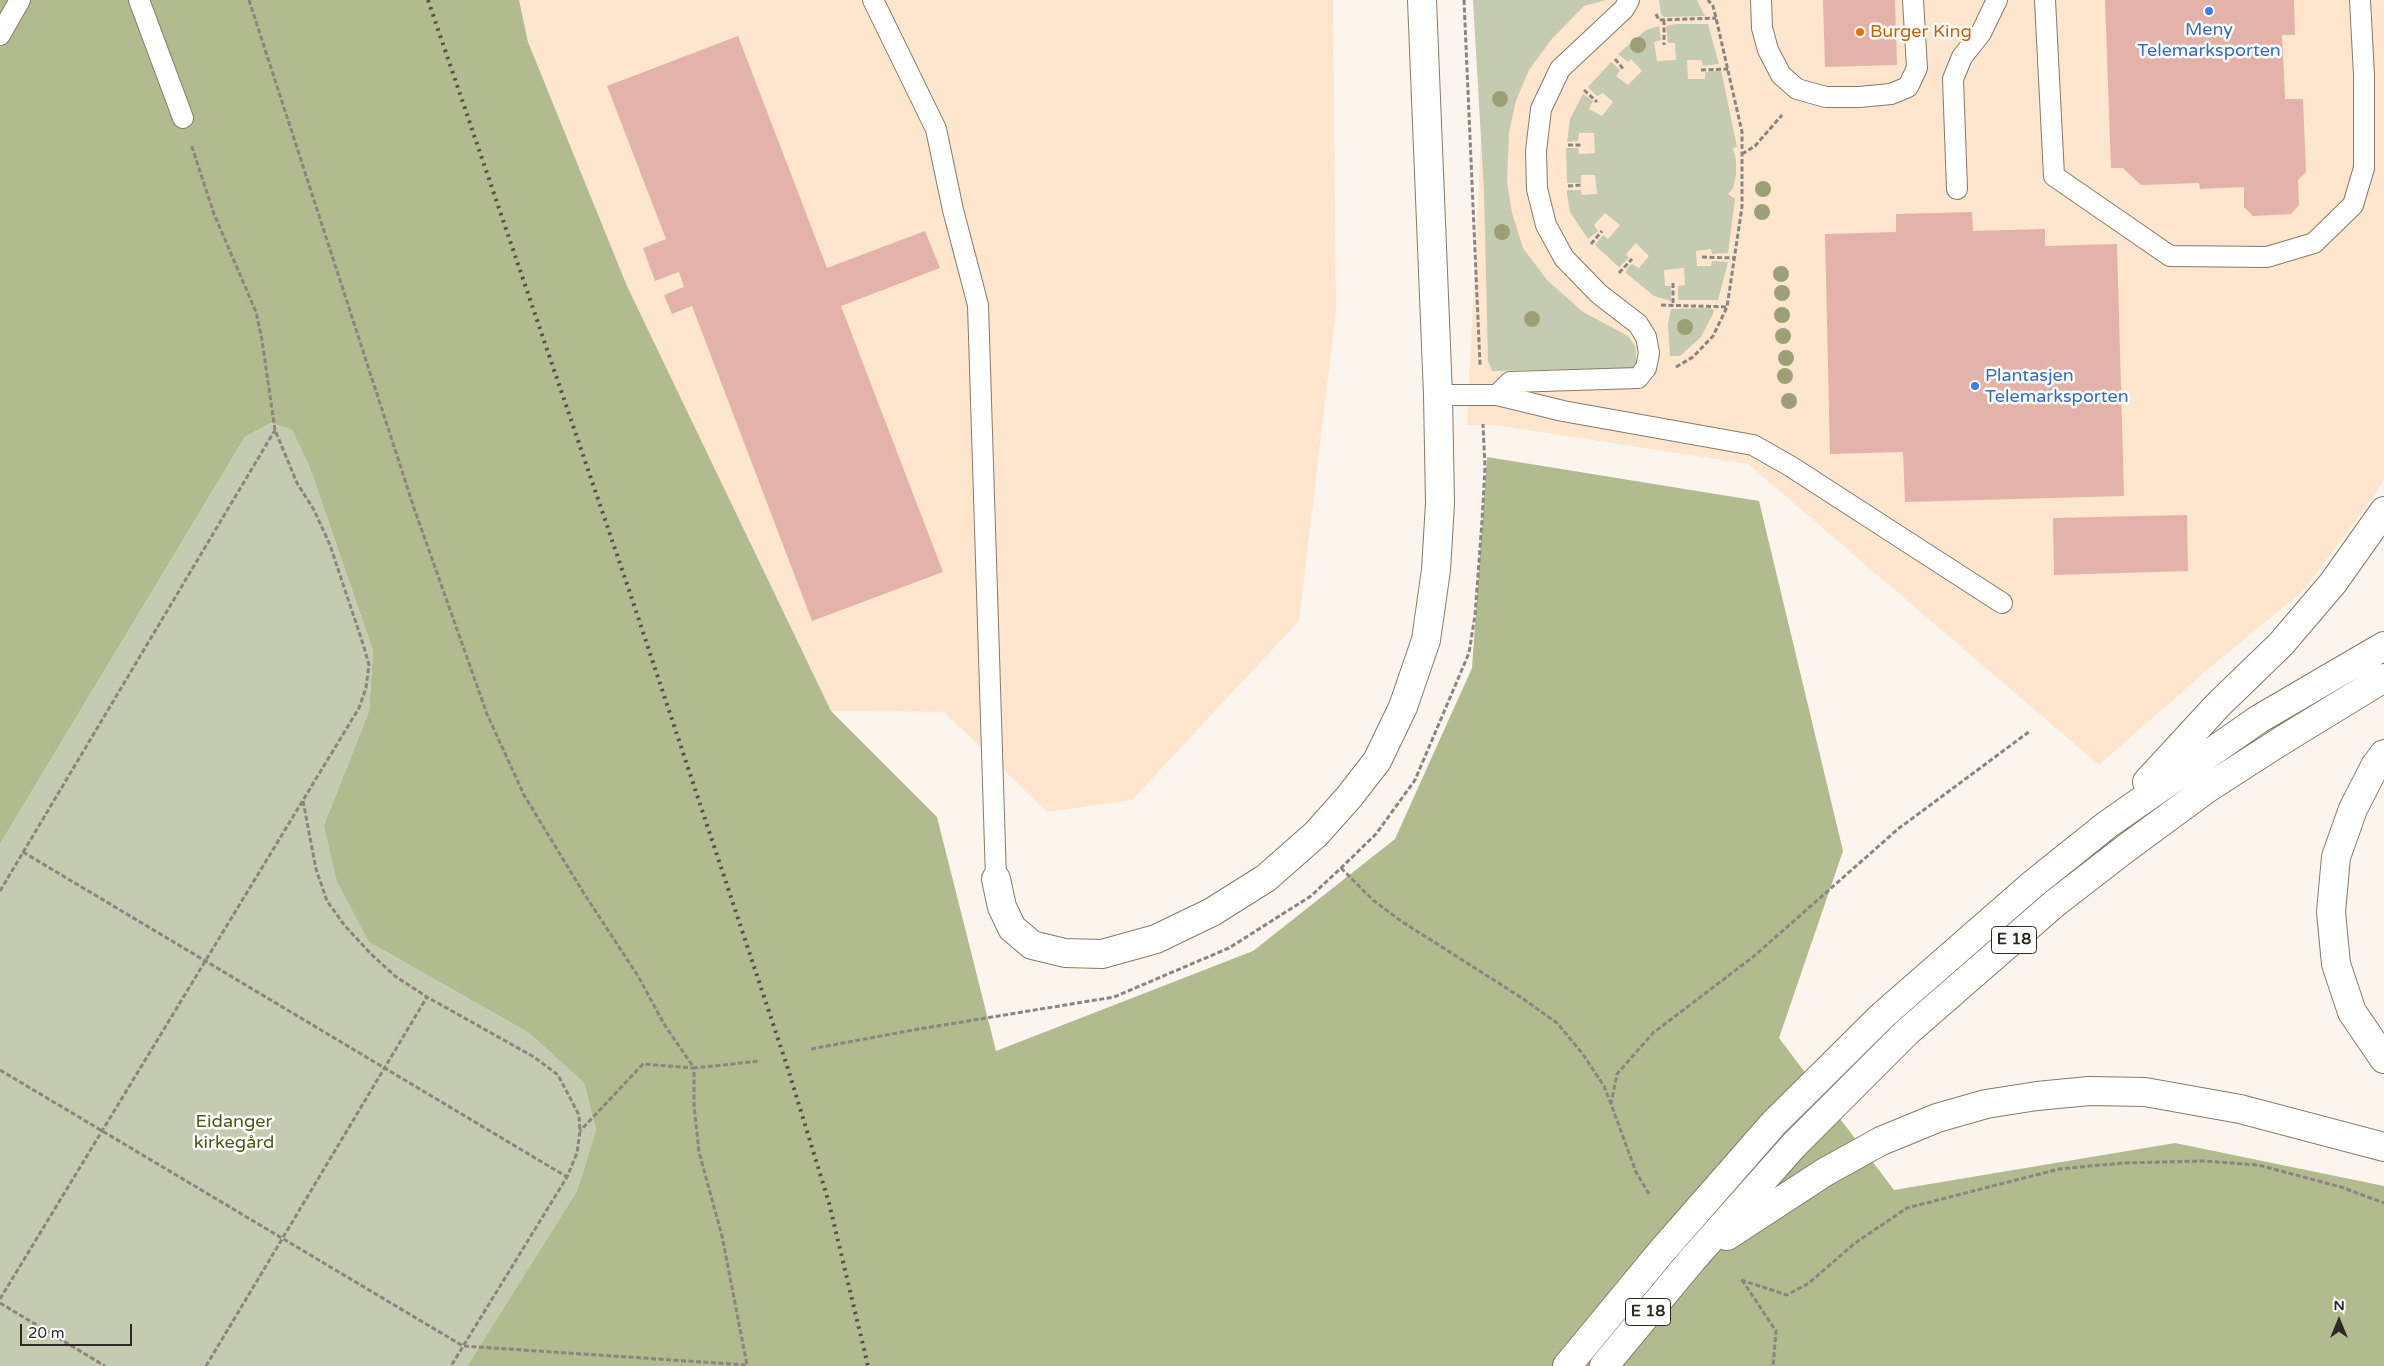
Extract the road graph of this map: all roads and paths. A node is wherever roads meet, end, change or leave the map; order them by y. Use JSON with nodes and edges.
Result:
{"nodes":[{"id":1,"x":20,"y":0,"type":"edge"},
{"id":2,"x":139,"y":0,"type":"edge"},
{"id":3,"x":249,"y":0,"type":"edge"},
{"id":4,"x":873,"y":0,"type":"edge"},
{"id":5,"x":1422,"y":0,"type":"edge"},
{"id":6,"x":1464,"y":0,"type":"edge"},
{"id":7,"x":1629,"y":0,"type":"edge"},
{"id":8,"x":1708,"y":0,"type":"edge"},
{"id":9,"x":1761,"y":0,"type":"edge"},
{"id":10,"x":1912,"y":0,"type":"edge"},
{"id":11,"x":1997,"y":0,"type":"edge"},
{"id":12,"x":2045,"y":0,"type":"edge"},
{"id":13,"x":2360,"y":0,"type":"edge"},
{"id":14,"x":1656,"y":7,"type":"dead end"},
{"id":15,"x":1656,"y":14,"type":"junction"},
{"id":16,"x":1716,"y":18,"type":"junction"},
{"id":17,"x":1649,"y":20,"type":"dead end"},
{"id":18,"x":1664,"y":20,"type":"junction"},
{"id":19,"x":0,"y":35,"type":"edge"},
{"id":20,"x":1664,"y":45,"type":"dead end"},
{"id":21,"x":1611,"y":55,"type":"dead end"},
{"id":22,"x":1728,"y":68,"type":"junction"},
{"id":23,"x":1624,"y":70,"type":"dead end"},
{"id":24,"x":1701,"y":70,"type":"dead end"},
{"id":25,"x":1578,"y":95,"type":"dead end"},
{"id":26,"x":1597,"y":102,"type":"dead end"},
{"id":27,"x":183,"y":118,"type":"joint"},
{"id":28,"x":1562,"y":144,"type":"dead end"},
{"id":29,"x":1581,"y":144,"type":"dead end"},
{"id":30,"x":1582,"y":185,"type":"dead end"},
{"id":31,"x":1562,"y":187,"type":"dead end"},
{"id":32,"x":1957,"y":188,"type":"dead end"},
{"id":33,"x":1602,"y":231,"type":"dead end"},
{"id":34,"x":1584,"y":240,"type":"dead end"},
{"id":35,"x":1588,"y":246,"type":"junction"},
{"id":36,"x":1594,"y":252,"type":"dead end"},
{"id":37,"x":1702,"y":257,"type":"dead end"},
{"id":38,"x":1734,"y":258,"type":"junction"},
{"id":39,"x":1632,"y":259,"type":"dead end"},
{"id":40,"x":1612,"y":268,"type":"dead end"},
{"id":41,"x":1618,"y":273,"type":"junction"},
{"id":42,"x":1626,"y":280,"type":"dead end"},
{"id":43,"x":1674,"y":283,"type":"dead end"},
{"id":44,"x":1657,"y":305,"type":"dead end"},
{"id":45,"x":1674,"y":305,"type":"junction"},
{"id":46,"x":1727,"y":307,"type":"junction"},
{"id":47,"x":1638,"y":378,"type":"junction"},
{"id":48,"x":1438,"y":395,"type":"junction"},
{"id":49,"x":1489,"y":395,"type":"junction"},
{"id":50,"x":275,"y":430,"type":"junction"},
{"id":51,"x":2384,"y":511,"type":"edge"},
{"id":52,"x":2002,"y":603,"type":"dead end"},
{"id":53,"x":2384,"y":646,"type":"edge"},
{"id":54,"x":2384,"y":678,"type":"edge"},
{"id":55,"x":2030,"y":731,"type":"dead end"},
{"id":56,"x":2384,"y":754,"type":"edge"},
{"id":57,"x":303,"y":800,"type":"junction"},
{"id":58,"x":2108,"y":824,"type":"junction"},
{"id":59,"x":23,"y":852,"type":"junction"},
{"id":60,"x":1341,"y":868,"type":"junction"},
{"id":61,"x":996,"y":879,"type":"joint"},
{"id":62,"x":0,"y":891,"type":"edge"},
{"id":63,"x":204,"y":961,"type":"junction"},
{"id":64,"x":427,"y":997,"type":"junction"},
{"id":65,"x":811,"y":1049,"type":"dead end"},
{"id":66,"x":2384,"y":1059,"type":"edge"},
{"id":67,"x":760,"y":1061,"type":"dead end"},
{"id":68,"x":694,"y":1068,"type":"junction"},
{"id":69,"x":384,"y":1069,"type":"junction"},
{"id":70,"x":0,"y":1070,"type":"edge"},
{"id":71,"x":1611,"y":1104,"type":"junction"},
{"id":72,"x":580,"y":1131,"type":"junction"},
{"id":73,"x":102,"y":1132,"type":"junction"},
{"id":74,"x":2384,"y":1146,"type":"edge"},
{"id":75,"x":567,"y":1177,"type":"junction"},
{"id":76,"x":1649,"y":1194,"type":"dead end"},
{"id":77,"x":2384,"y":1202,"type":"edge"},
{"id":78,"x":282,"y":1240,"type":"junction"},
{"id":79,"x":1692,"y":1260,"type":"junction"},
{"id":80,"x":0,"y":1301,"type":"edge"},
{"id":81,"x":463,"y":1346,"type":"junction"},
{"id":82,"x":105,"y":1366,"type":"edge"},
{"id":83,"x":206,"y":1366,"type":"edge"},
{"id":84,"x":451,"y":1366,"type":"edge"},
{"id":85,"x":1567,"y":1366,"type":"edge"},
{"id":86,"x":1604,"y":1366,"type":"edge"},
{"id":87,"x":1773,"y":1366,"type":"edge"}],
"edges":[{"from":1,"to":19,"type":"lane"},
{"from":2,"to":27,"type":"lane"},
{"from":3,"to":68,"type":"path"},
{"from":4,"to":61,"type":"lane"},
{"from":5,"to":48,"type":"main road"},
{"from":6,"to":49,"type":"path"},
{"from":7,"to":47,"type":"lane"},
{"from":8,"to":16,"type":"path"},
{"from":9,"to":10,"type":"lane"},
{"from":11,"to":32,"type":"lane"},
{"from":12,"to":13,"type":"lane"},
{"from":14,"to":15,"type":"path"},
{"from":15,"to":17,"type":"path"},
{"from":15,"to":18,"type":"path"},
{"from":16,"to":18,"type":"path"},
{"from":16,"to":22,"type":"path"},
{"from":18,"to":20,"type":"path"},
{"from":21,"to":23,"type":"path"},
{"from":22,"to":24,"type":"path"},
{"from":22,"to":38,"type":"path"},
{"from":25,"to":26,"type":"path"},
{"from":27,"to":50,"type":"path"},
{"from":28,"to":29,"type":"path"},
{"from":30,"to":31,"type":"path"},
{"from":33,"to":35,"type":"path"},
{"from":34,"to":35,"type":"path"},
{"from":35,"to":36,"type":"path"},
{"from":37,"to":38,"type":"path"},
{"from":38,"to":46,"type":"path"},
{"from":39,"to":41,"type":"path"},
{"from":40,"to":41,"type":"path"},
{"from":41,"to":42,"type":"path"},
{"from":43,"to":45,"type":"path"},
{"from":44,"to":45,"type":"path"},
{"from":45,"to":46,"type":"path"},
{"from":46,"to":47,"type":"path"},
{"from":47,"to":49,"type":"lane"},
{"from":48,"to":49,"type":"lane"},
{"from":48,"to":61,"type":"main road"},
{"from":49,"to":52,"type":"lane"},
{"from":49,"to":60,"type":"path"},
{"from":50,"to":57,"type":"path"},
{"from":50,"to":59,"type":"path"},
{"from":51,"to":58,"type":"main road","number":"E 18"},
{"from":53,"to":58,"type":"main road","number":"E 18"},
{"from":54,"to":79,"type":"main road","number":"E 18"},
{"from":55,"to":71,"type":"path"},
{"from":56,"to":66,"type":"main road"},
{"from":57,"to":63,"type":"path"},
{"from":57,"to":64,"type":"path"},
{"from":58,"to":85,"type":"main road","number":"E 18"},
{"from":59,"to":62,"type":"path"},
{"from":59,"to":63,"type":"path"},
{"from":60,"to":65,"type":"path"},
{"from":60,"to":71,"type":"path"},
{"from":63,"to":69,"type":"path"},
{"from":63,"to":73,"type":"path"},
{"from":64,"to":69,"type":"path"},
{"from":64,"to":72,"type":"path"},
{"from":67,"to":68,"type":"path"},
{"from":68,"to":72,"type":"path"},
{"from":68,"to":81,"type":"path"},
{"from":69,"to":75,"type":"path"},
{"from":69,"to":78,"type":"path"},
{"from":70,"to":73,"type":"path"},
{"from":71,"to":76,"type":"path"},
{"from":72,"to":75,"type":"path"},
{"from":73,"to":78,"type":"path"},
{"from":73,"to":80,"type":"path"},
{"from":74,"to":79,"type":"main road","number":"E 18"},
{"from":75,"to":81,"type":"path"},
{"from":77,"to":87,"type":"path"},
{"from":78,"to":81,"type":"path"},
{"from":78,"to":83,"type":"path"},
{"from":79,"to":86,"type":"main road","number":"E 18"},
{"from":80,"to":82,"type":"path"},
{"from":81,"to":84,"type":"path"}]}
